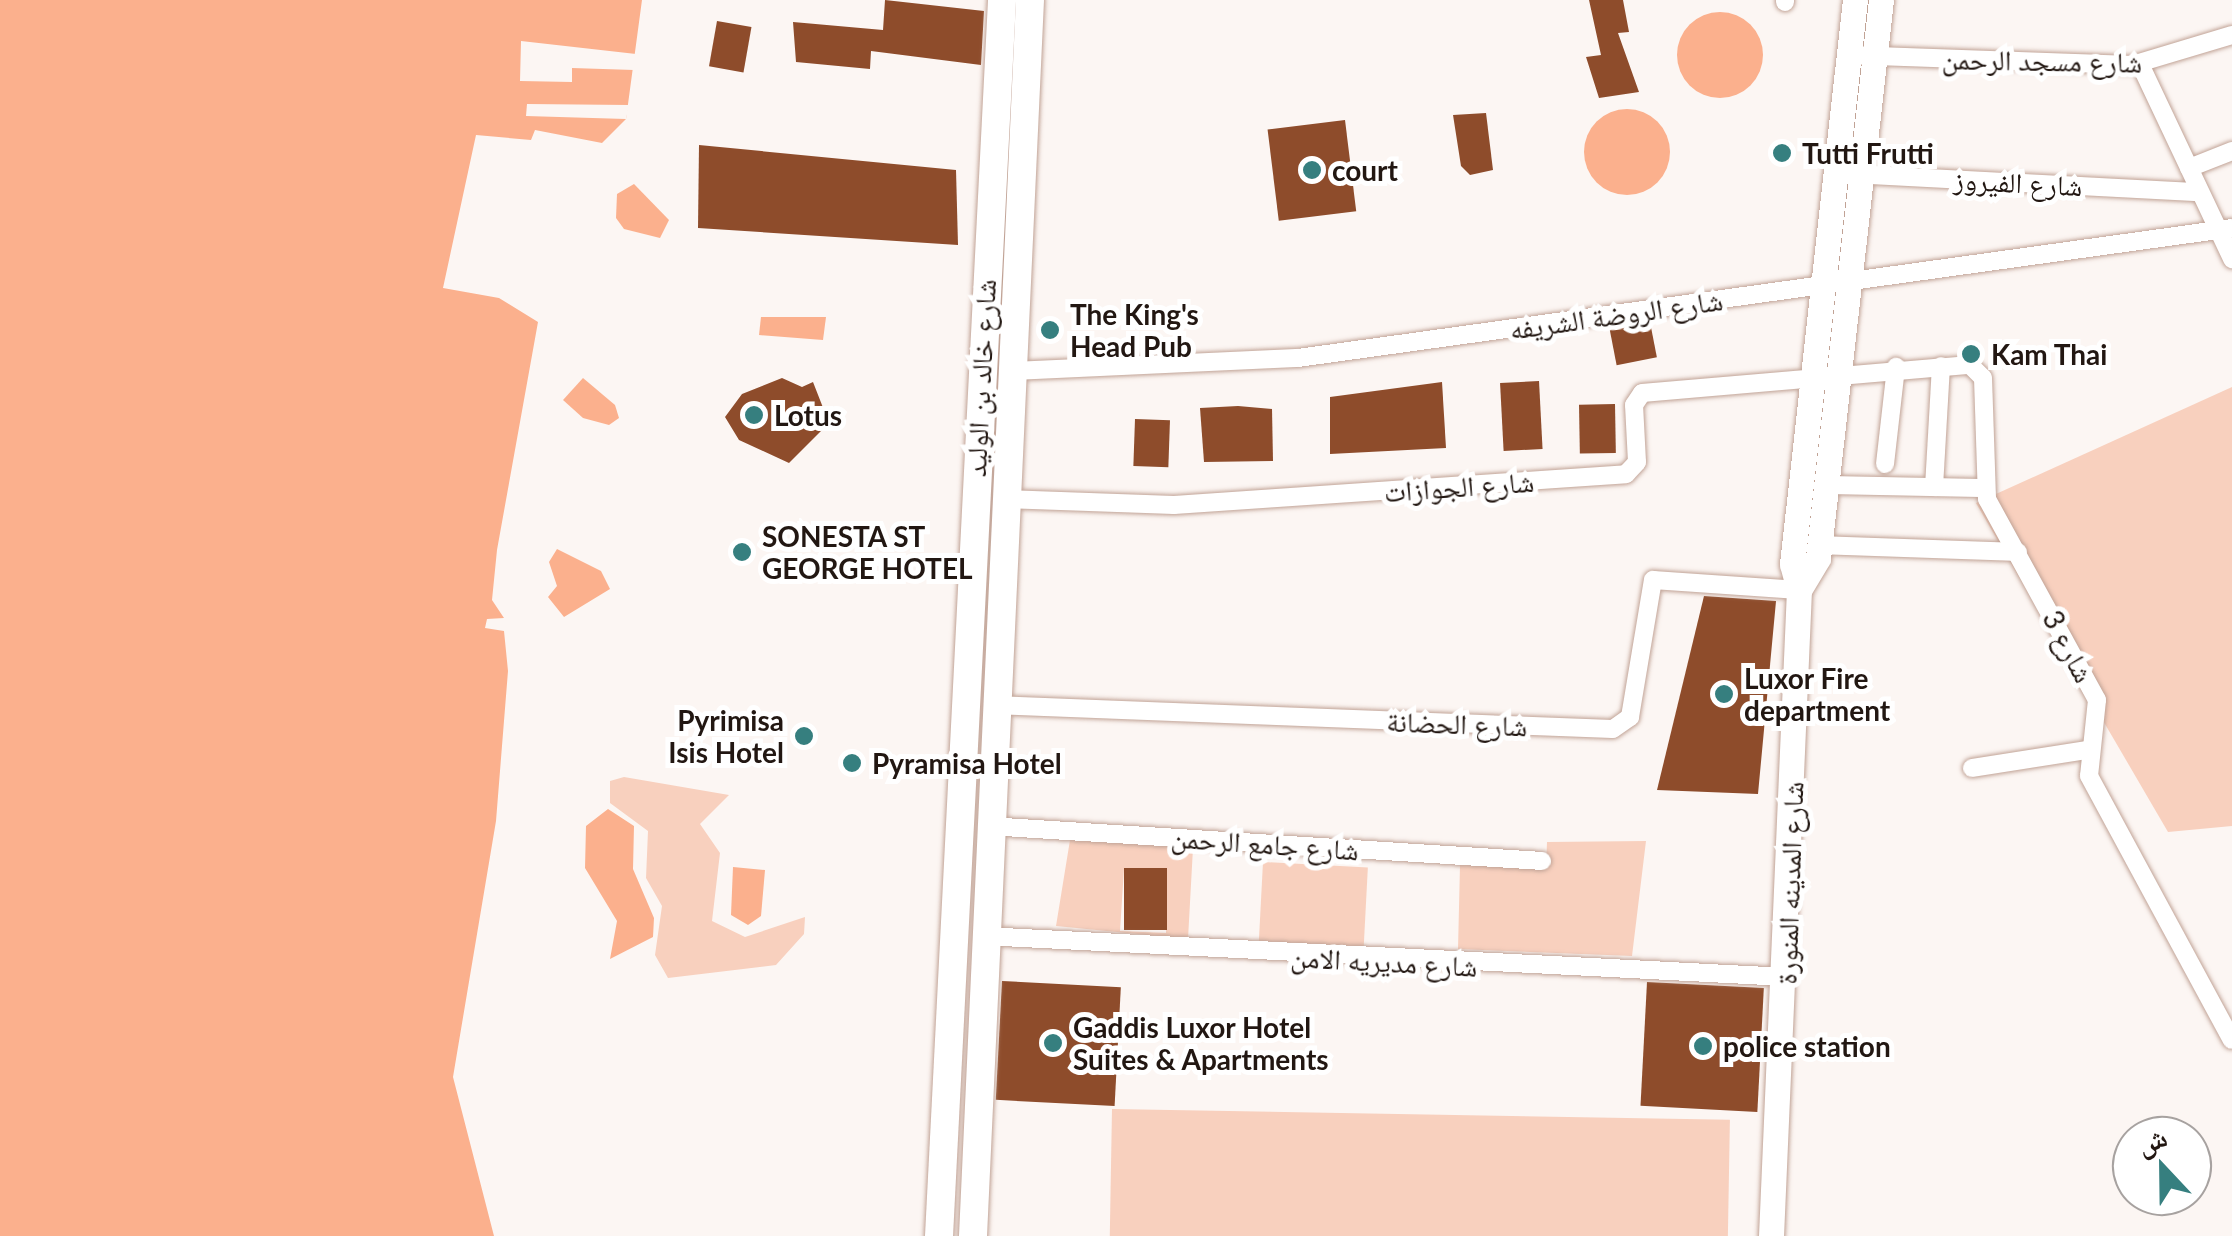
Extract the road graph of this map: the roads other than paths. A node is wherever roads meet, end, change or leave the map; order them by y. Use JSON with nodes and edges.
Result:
{"nodes":[{"id":1,"x":1002,"y":0,"type":"edge"},
{"id":2,"x":1030,"y":0,"type":"edge"},
{"id":3,"x":1855,"y":0,"type":"edge"},
{"id":4,"x":1882,"y":0,"type":"edge"},
{"id":5,"x":2232,"y":36,"type":"edge"},
{"id":6,"x":1848,"y":55,"type":"junction"},
{"id":7,"x":1875,"y":56,"type":"junction"},
{"id":8,"x":2140,"y":64,"type":"junction"},
{"id":9,"x":996,"y":101,"type":"junction"},
{"id":10,"x":1025,"y":102,"type":"junction"},
{"id":11,"x":2232,"y":152,"type":"edge"},
{"id":12,"x":2189,"y":168,"type":"junction"},
{"id":13,"x":1836,"y":173,"type":"junction"},
{"id":14,"x":1862,"y":174,"type":"junction"},
{"id":15,"x":2200,"y":192,"type":"junction"},
{"id":16,"x":2226,"y":230,"type":"edge"},
{"id":17,"x":2232,"y":259,"type":"edge"},
{"id":18,"x":1836,"y":284,"type":"junction"},
{"id":19,"x":1942,"y":366,"type":"junction"},
{"id":20,"x":1896,"y":367,"type":"junction"},
{"id":21,"x":1011,"y":371,"type":"junction"},
{"id":22,"x":1840,"y":374,"type":"junction"},
{"id":23,"x":1813,"y":377,"type":"junction"},
{"id":24,"x":1885,"y":464,"type":"dead end"},
{"id":25,"x":1825,"y":486,"type":"junction"},
{"id":26,"x":1934,"y":487,"type":"junction"},
{"id":27,"x":1984,"y":488,"type":"junction"},
{"id":28,"x":1004,"y":499,"type":"junction"},
{"id":29,"x":1819,"y":545,"type":"junction"},
{"id":30,"x":2018,"y":552,"type":"junction"},
{"id":31,"x":1798,"y":590,"type":"junction"},
{"id":32,"x":993,"y":704,"type":"junction"},
{"id":33,"x":2088,"y":750,"type":"junction"},
{"id":34,"x":1972,"y":768,"type":"dead end"},
{"id":35,"x":988,"y":826,"type":"junction"},
{"id":36,"x":1542,"y":861,"type":"dead end"},
{"id":37,"x":983,"y":936,"type":"junction"},
{"id":38,"x":1786,"y":978,"type":"junction"},
{"id":39,"x":2232,"y":1040,"type":"edge"},
{"id":40,"x":939,"y":1236,"type":"edge"},
{"id":41,"x":973,"y":1236,"type":"edge"},
{"id":42,"x":1771,"y":1236,"type":"edge"}],
"edges":[{"from":1,"to":9,"type":"main road","name":"شارع خالد بن الوليد"},
{"from":2,"to":10,"type":"main road","name":"شارع خالد بن الوليد"},
{"from":3,"to":6,"type":"main road","name":"شارع المدينه المنورة"},
{"from":4,"to":7,"type":"main road","name":"شارع المدينه المنورة"},
{"from":5,"to":8,"type":"street","name":"شارع مسجد الرحمن"},
{"from":6,"to":7,"type":"street","name":"شارع مسجد الرحمن"},
{"from":6,"to":13,"type":"main road","name":"شارع المدينه المنورة"},
{"from":7,"to":8,"type":"street","name":"شارع مسجد الرحمن"},
{"from":7,"to":14,"type":"main road","name":"شارع المدينه المنورة"},
{"from":8,"to":12,"type":"street"},
{"from":9,"to":10,"type":"main road"},
{"from":9,"to":40,"type":"main road","name":"شارع خالد بن الوليد"},
{"from":10,"to":21,"type":"main road","name":"شارع خالد بن الوليد"},
{"from":11,"to":12,"type":"street"},
{"from":12,"to":15,"type":"street"},
{"from":13,"to":14,"type":"street","name":"شارع الفيروز"},
{"from":13,"to":18,"type":"main road","name":"شارع المدينه المنورة"},
{"from":14,"to":15,"type":"street","name":"شارع الفيروز"},
{"from":14,"to":18,"type":"main road","name":"شارع المدينه المنورة"},
{"from":15,"to":16,"type":"street"},
{"from":16,"to":17,"type":"street"},
{"from":16,"to":18,"type":"street","name":"شارع الروضة الشريفه"},
{"from":18,"to":21,"type":"street","name":"شارع الروضة الشريفه"},
{"from":18,"to":22,"type":"main road","name":"شارع المدينه المنورة"},
{"from":18,"to":23,"type":"main road","name":"شارع المدينه المنورة"},
{"from":19,"to":20,"type":"street","name":"شارع 3"},
{"from":19,"to":26,"type":"street"},
{"from":19,"to":27,"type":"street","name":"شارع 3"},
{"from":20,"to":22,"type":"street","name":"شارع 3"},
{"from":20,"to":24,"type":"street"},
{"from":21,"to":28,"type":"main road","name":"شارع خالد بن الوليد"},
{"from":22,"to":23,"type":"street","name":"شارع الجوازات"},
{"from":22,"to":25,"type":"main road","name":"شارع المدينه المنورة"},
{"from":23,"to":28,"type":"street","name":"شارع الجوازات"},
{"from":23,"to":31,"type":"main road","name":"شارع المدينه المنورة"},
{"from":25,"to":26,"type":"street"},
{"from":25,"to":29,"type":"main road","name":"شارع المدينه المنورة"},
{"from":26,"to":27,"type":"street"},
{"from":27,"to":30,"type":"street","name":"شارع 3"},
{"from":28,"to":32,"type":"main road","name":"شارع خالد بن الوليد"},
{"from":29,"to":30,"type":"street"},
{"from":29,"to":31,"type":"main road","name":"شارع المدينه المنورة"},
{"from":30,"to":33,"type":"street","name":"شارع 3"},
{"from":31,"to":32,"type":"street","name":"شارع الحضانة"},
{"from":31,"to":38,"type":"main road","name":"شارع المدينه المنورة"},
{"from":32,"to":35,"type":"main road","name":"شارع خالد بن الوليد"},
{"from":33,"to":34,"type":"street"},
{"from":33,"to":39,"type":"street","name":"شارع 3"},
{"from":35,"to":36,"type":"street","name":"شارع جامع الرحمن"},
{"from":35,"to":37,"type":"main road","name":"شارع خالد بن الوليد"},
{"from":37,"to":38,"type":"street","name":"شارع مديريه الامن"},
{"from":37,"to":41,"type":"main road","name":"شارع خالد بن الوليد"},
{"from":38,"to":42,"type":"main road","name":"شارع المدينه المنورة"}]}
